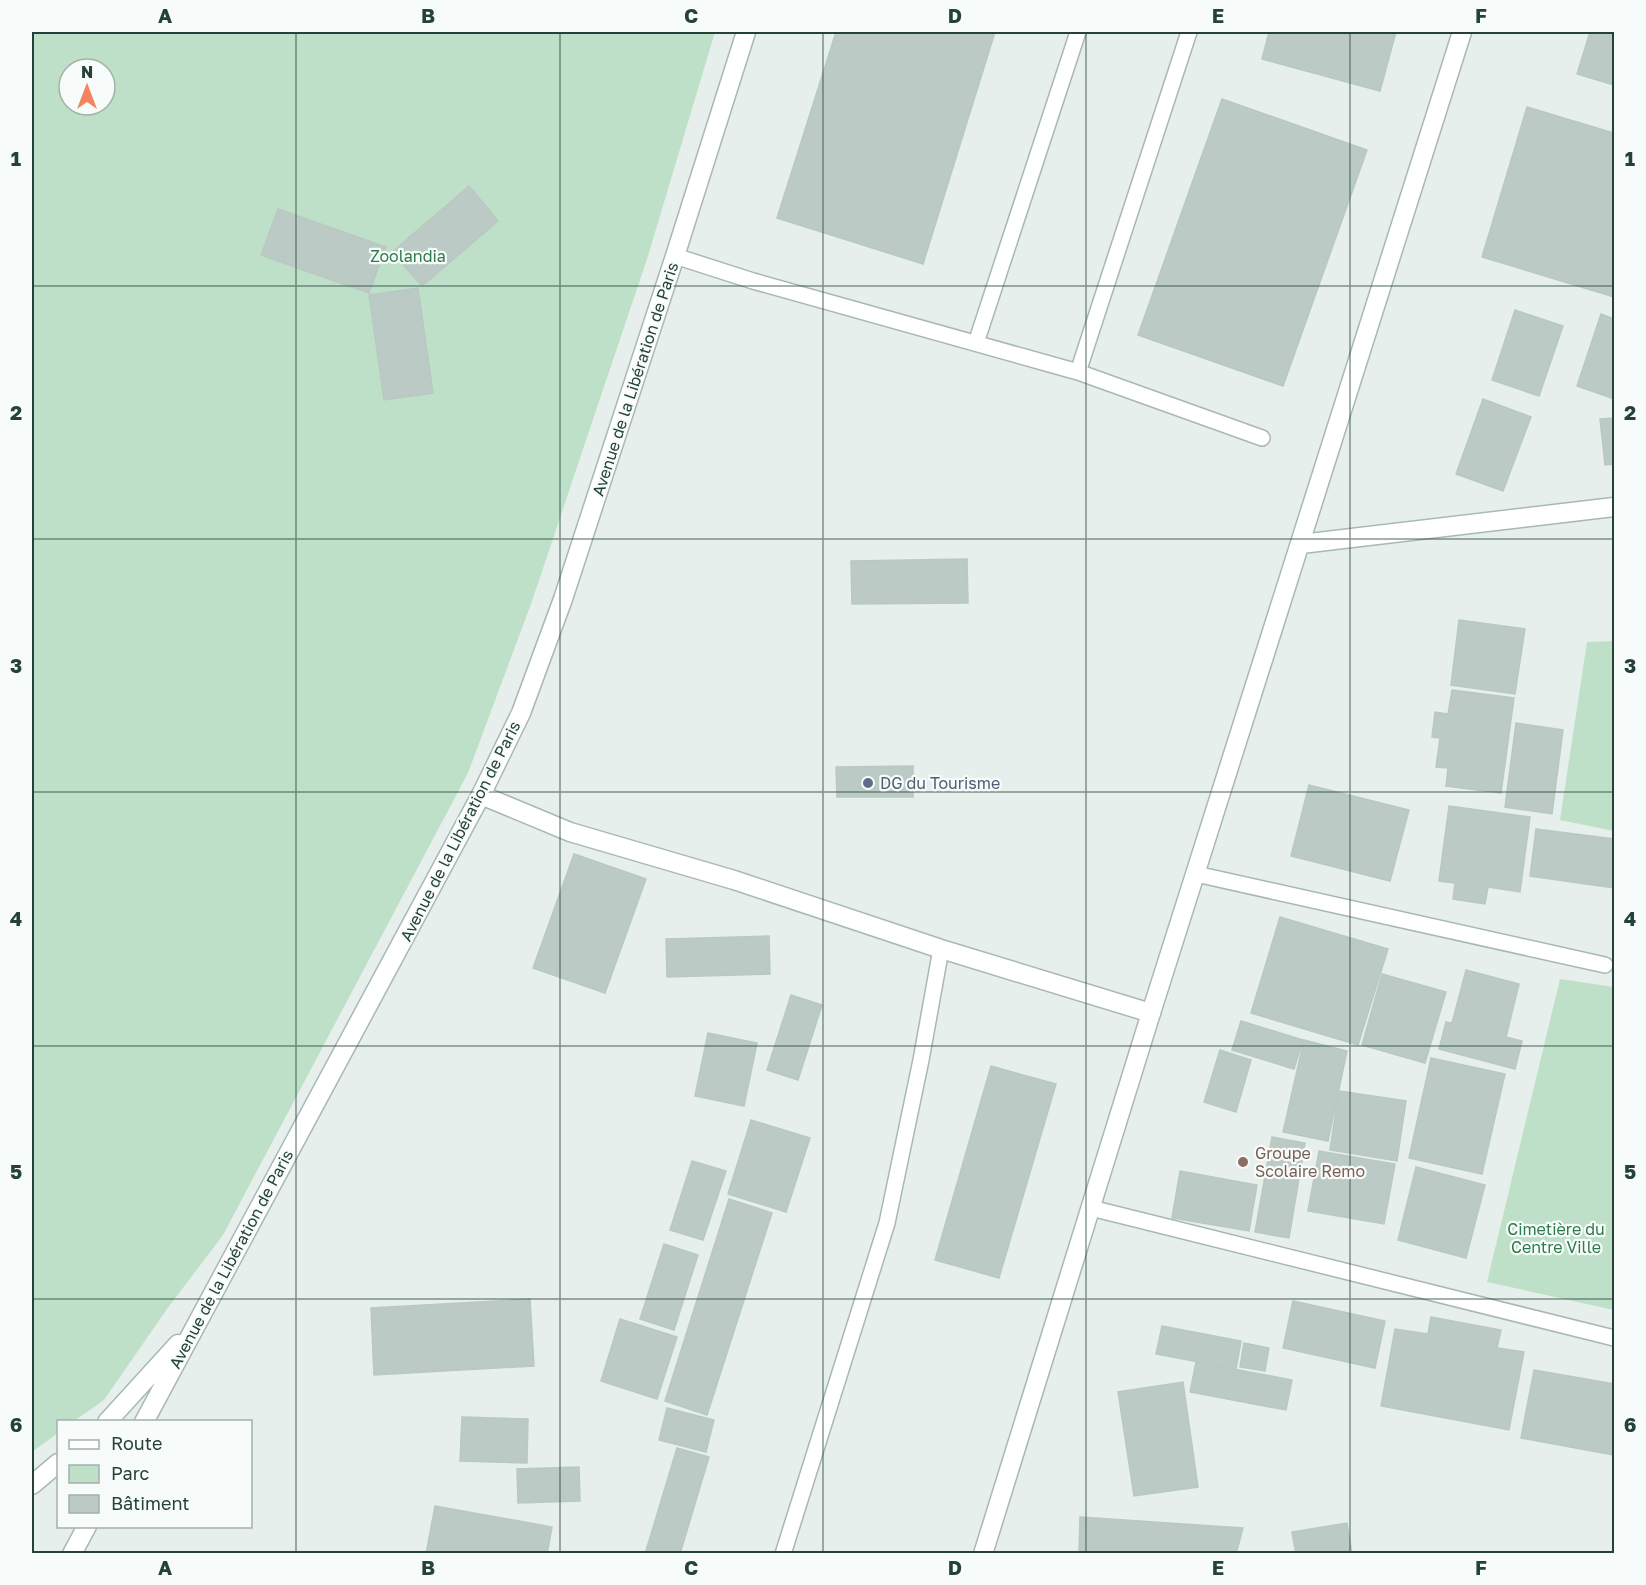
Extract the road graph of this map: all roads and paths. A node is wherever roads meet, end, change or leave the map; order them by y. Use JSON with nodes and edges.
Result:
{"nodes":[{"id":1,"x":746,"y":32,"type":"edge"},
{"id":2,"x":1078,"y":32,"type":"edge"},
{"id":3,"x":1188,"y":32,"type":"edge"},
{"id":4,"x":1462,"y":32,"type":"edge"},
{"id":5,"x":675,"y":256,"type":"junction"},
{"id":6,"x":976,"y":343,"type":"junction"},
{"id":7,"x":1078,"y":372,"type":"junction"},
{"id":8,"x":1262,"y":438,"type":"dead end"},
{"id":9,"x":1614,"y":507,"type":"edge"},
{"id":10,"x":1300,"y":544,"type":"junction"},
{"id":11,"x":481,"y":795,"type":"junction"},
{"id":12,"x":1196,"y":874,"type":"junction"},
{"id":13,"x":940,"y":949,"type":"junction"},
{"id":14,"x":1605,"y":965,"type":"dead end"},
{"id":15,"x":1151,"y":1013,"type":"junction"},
{"id":16,"x":1091,"y":1208,"type":"junction"},
{"id":17,"x":198,"y":1323,"type":"junction"},
{"id":18,"x":1614,"y":1338,"type":"edge"},
{"id":19,"x":109,"y":1420,"type":"edge"},
{"id":20,"x":145,"y":1420,"type":"edge"},
{"id":21,"x":57,"y":1464,"type":"edge"},
{"id":22,"x":32,"y":1485,"type":"edge"},
{"id":23,"x":86,"y":1528,"type":"edge"},
{"id":24,"x":72,"y":1554,"type":"edge"},
{"id":25,"x":783,"y":1554,"type":"edge"},
{"id":26,"x":983,"y":1554,"type":"edge"}],
"edges":[{"from":1,"to":5,"type":"street","name":"Avenue de la Libération de Paris"},
{"from":2,"to":6,"type":"lane"},
{"from":3,"to":7,"type":"lane"},
{"from":4,"to":10,"type":"street"},
{"from":5,"to":6,"type":"lane"},
{"from":5,"to":11,"type":"street","name":"Avenue de la Libération de Paris"},
{"from":6,"to":7,"type":"lane"},
{"from":7,"to":8,"type":"lane"},
{"from":9,"to":10,"type":"street"},
{"from":10,"to":12,"type":"street"},
{"from":11,"to":13,"type":"street"},
{"from":11,"to":17,"type":"street","name":"Avenue de la Libération de Paris"},
{"from":12,"to":14,"type":"lane"},
{"from":12,"to":15,"type":"street"},
{"from":13,"to":15,"type":"street"},
{"from":13,"to":25,"type":"lane"},
{"from":15,"to":16,"type":"street"},
{"from":16,"to":18,"type":"lane"},
{"from":16,"to":26,"type":"street"},
{"from":17,"to":19,"type":"street"},
{"from":17,"to":20,"type":"street","name":"Avenue de la Libération de Paris"},
{"from":21,"to":22,"type":"street"},
{"from":23,"to":24,"type":"street"}]}
